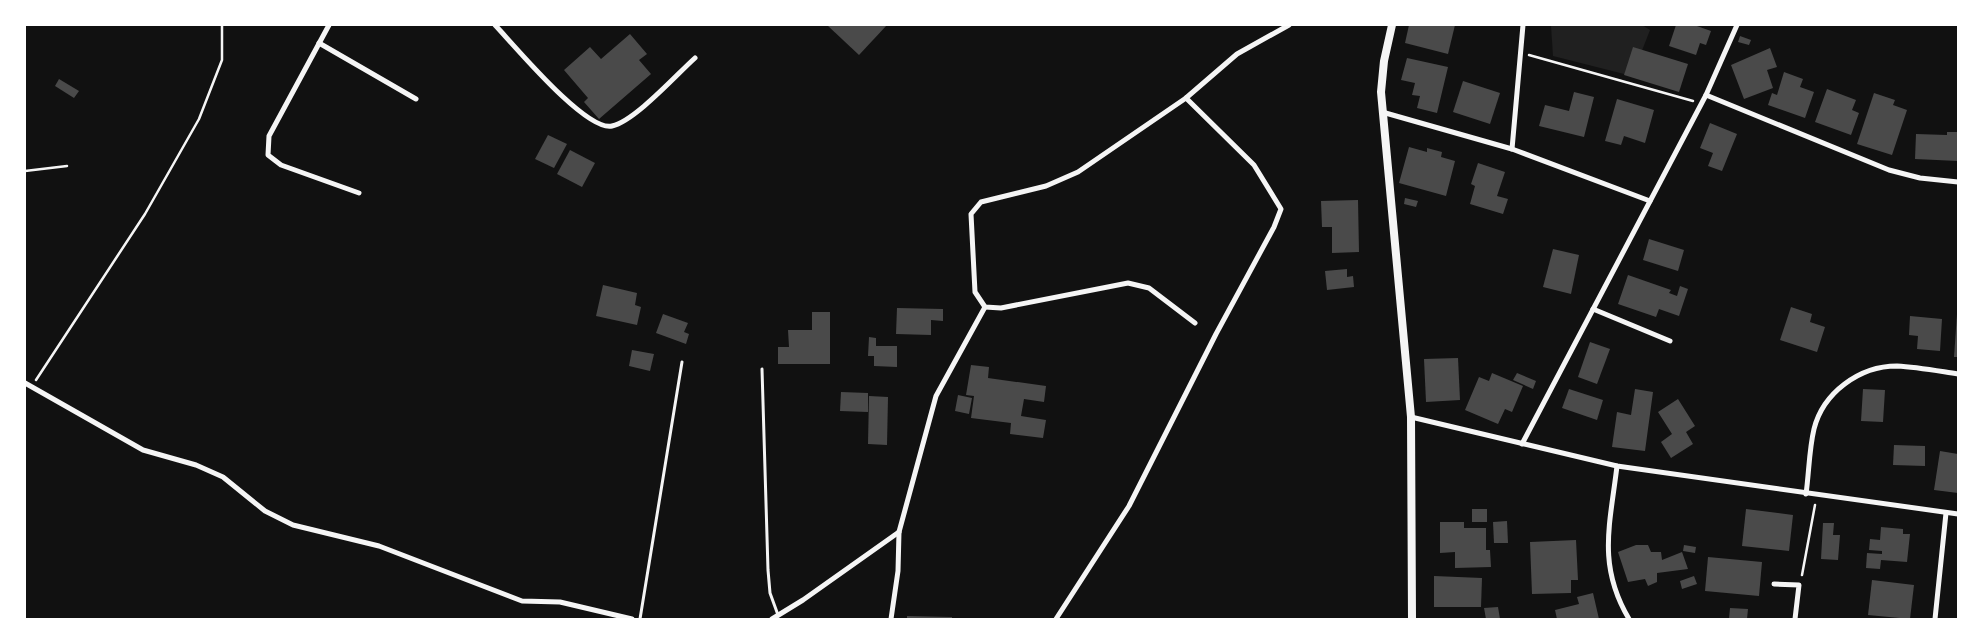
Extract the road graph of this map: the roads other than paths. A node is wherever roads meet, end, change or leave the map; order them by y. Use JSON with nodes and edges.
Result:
{"nodes":[{"id":1,"x":329,"y":25,"type":"edge"},
{"id":2,"x":495,"y":25,"type":"edge"},
{"id":3,"x":1289,"y":25,"type":"edge"},
{"id":4,"x":1392,"y":25,"type":"edge"},
{"id":5,"x":1523,"y":25,"type":"edge"},
{"id":6,"x":1737,"y":25,"type":"edge"},
{"id":7,"x":319,"y":44,"type":"junction"},
{"id":8,"x":695,"y":58,"type":"dead end"},
{"id":9,"x":1706,"y":95,"type":"junction"},
{"id":10,"x":1186,"y":98,"type":"junction"},
{"id":11,"x":416,"y":99,"type":"dead end"},
{"id":12,"x":1382,"y":112,"type":"junction"},
{"id":13,"x":1512,"y":149,"type":"junction"},
{"id":14,"x":1958,"y":182,"type":"edge"},
{"id":15,"x":359,"y":193,"type":"dead end"},
{"id":16,"x":1650,"y":201,"type":"junction"},
{"id":17,"x":985,"y":307,"type":"junction"},
{"id":18,"x":1593,"y":309,"type":"junction"},
{"id":19,"x":1195,"y":323,"type":"dead end"},
{"id":20,"x":1670,"y":341,"type":"dead end"},
{"id":21,"x":682,"y":362,"type":"dead end"},
{"id":22,"x":762,"y":369,"type":"dead end"},
{"id":23,"x":1958,"y":374,"type":"edge"},
{"id":24,"x":25,"y":382,"type":"edge"},
{"id":25,"x":1411,"y":417,"type":"junction"},
{"id":26,"x":1522,"y":444,"type":"junction"},
{"id":27,"x":1617,"y":466,"type":"junction"},
{"id":28,"x":1806,"y":494,"type":"junction"},
{"id":29,"x":1946,"y":513,"type":"junction"},
{"id":30,"x":1958,"y":514,"type":"edge"},
{"id":31,"x":899,"y":532,"type":"junction"},
{"id":32,"x":1774,"y":584,"type":"dead end"},
{"id":33,"x":778,"y":616,"type":"junction"},
{"id":34,"x":632,"y":619,"type":"edge"},
{"id":35,"x":640,"y":619,"type":"edge"},
{"id":36,"x":772,"y":619,"type":"edge"},
{"id":37,"x":891,"y":619,"type":"edge"},
{"id":38,"x":1056,"y":619,"type":"edge"},
{"id":39,"x":1412,"y":619,"type":"edge"},
{"id":40,"x":1629,"y":619,"type":"edge"},
{"id":41,"x":1794,"y":619,"type":"edge"},
{"id":42,"x":1935,"y":619,"type":"edge"}],
"edges":[{"from":1,"to":7,"type":"street"},
{"from":2,"to":8,"type":"street"},
{"from":3,"to":10,"type":"street"},
{"from":4,"to":12,"type":"street"},
{"from":5,"to":13,"type":"street"},
{"from":6,"to":9,"type":"street"},
{"from":7,"to":11,"type":"street"},
{"from":7,"to":15,"type":"street"},
{"from":9,"to":14,"type":"street"},
{"from":9,"to":16,"type":"street"},
{"from":10,"to":17,"type":"street"},
{"from":10,"to":38,"type":"street"},
{"from":12,"to":13,"type":"street"},
{"from":12,"to":25,"type":"street"},
{"from":13,"to":16,"type":"street"},
{"from":16,"to":18,"type":"street"},
{"from":17,"to":19,"type":"street"},
{"from":17,"to":31,"type":"street"},
{"from":18,"to":20,"type":"street"},
{"from":18,"to":26,"type":"street"},
{"from":21,"to":35,"type":"lane"},
{"from":22,"to":33,"type":"lane"},
{"from":23,"to":28,"type":"street"},
{"from":24,"to":34,"type":"street"},
{"from":25,"to":26,"type":"street"},
{"from":25,"to":39,"type":"street"},
{"from":26,"to":27,"type":"street"},
{"from":27,"to":28,"type":"street"},
{"from":27,"to":40,"type":"street"},
{"from":28,"to":29,"type":"street"},
{"from":29,"to":30,"type":"street"},
{"from":29,"to":42,"type":"street"},
{"from":31,"to":33,"type":"street"},
{"from":31,"to":37,"type":"street"},
{"from":32,"to":41,"type":"street"},
{"from":33,"to":36,"type":"street"}]}
